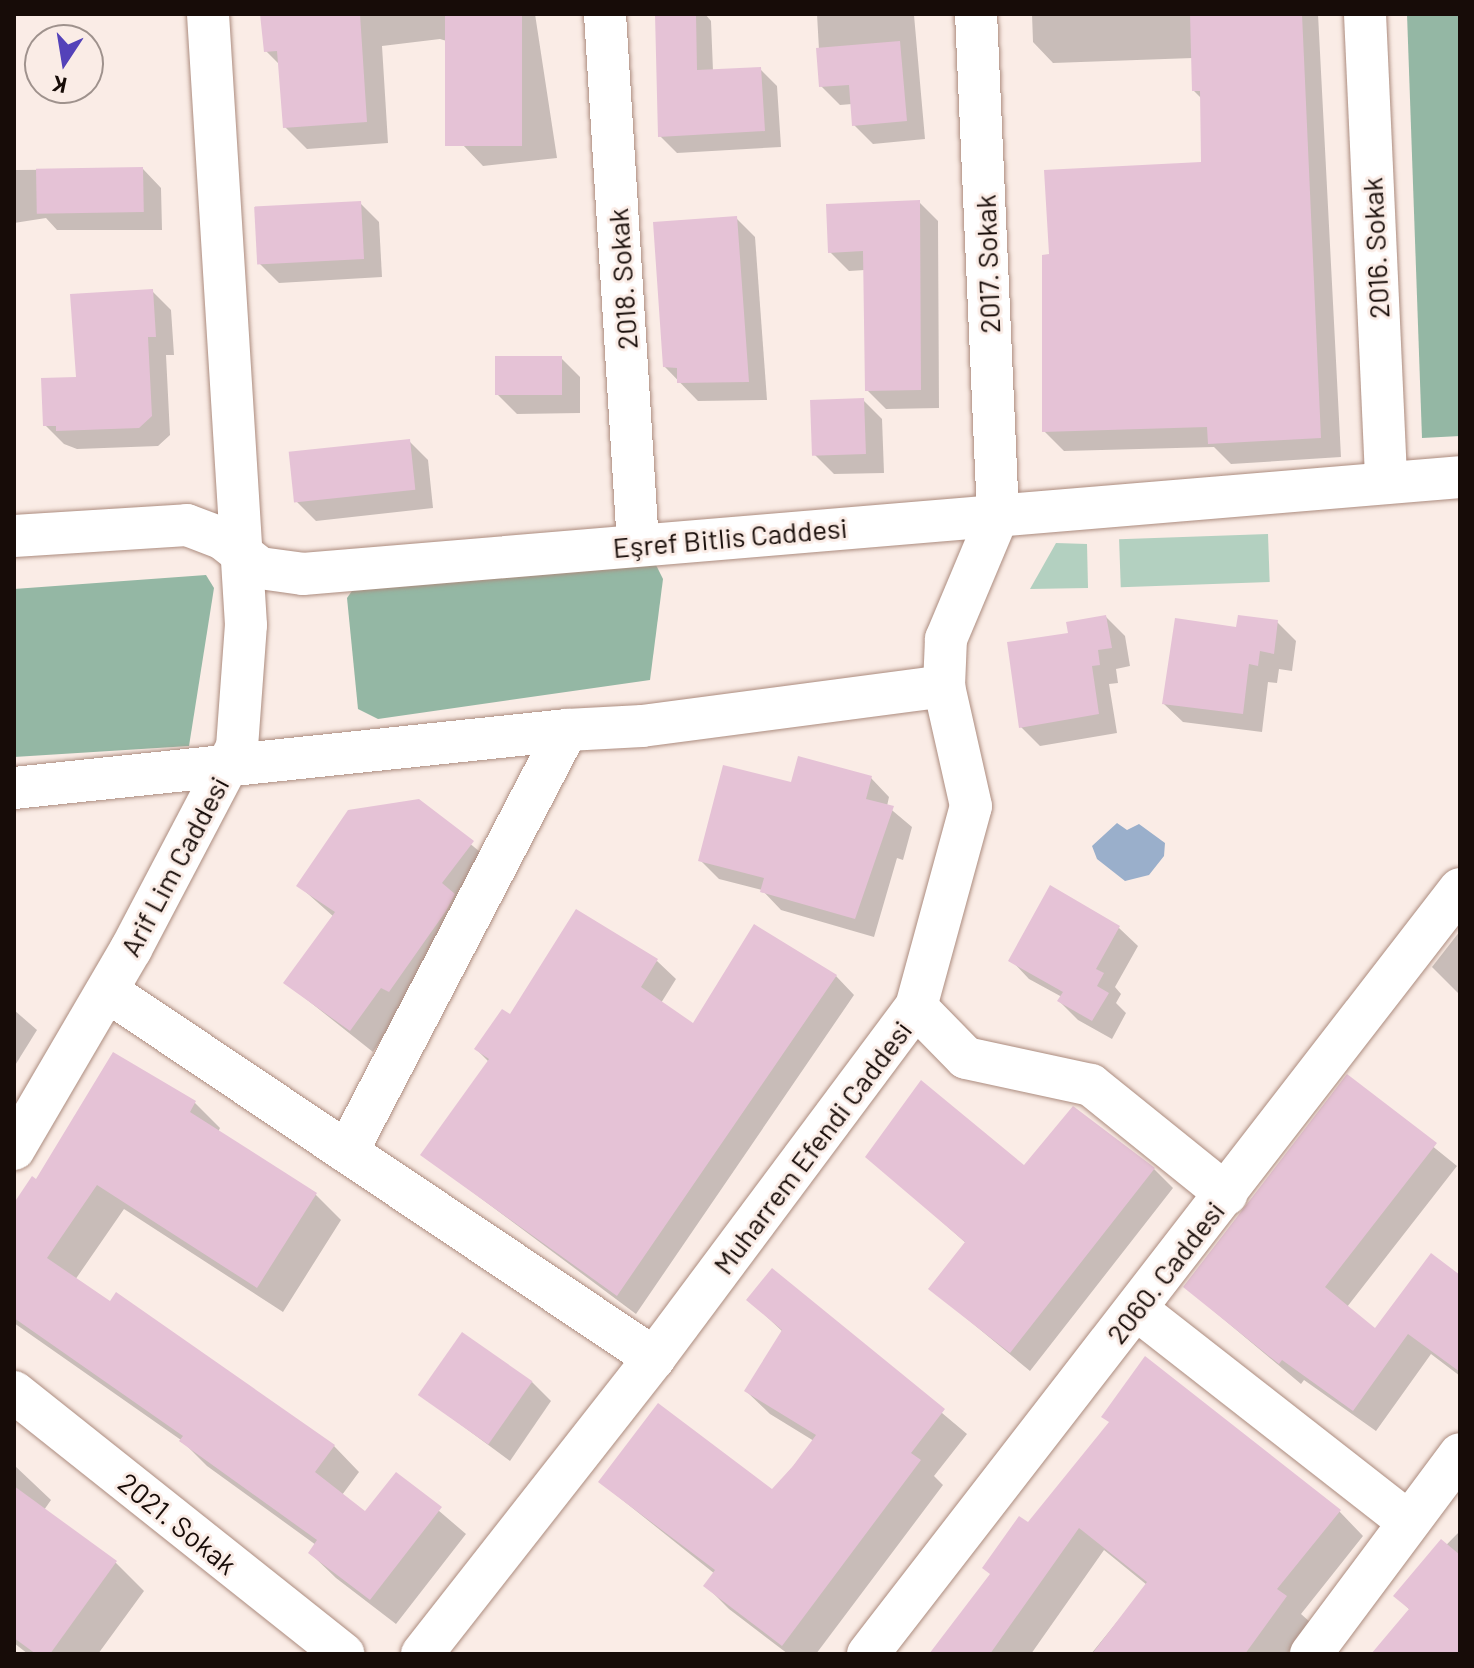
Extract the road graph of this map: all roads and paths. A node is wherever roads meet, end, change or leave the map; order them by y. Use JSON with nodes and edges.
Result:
{"nodes":[{"id":1,"x":208,"y":14,"type":"edge"},
{"id":2,"x":605,"y":14,"type":"edge"},
{"id":3,"x":976,"y":14,"type":"edge"},
{"id":4,"x":1365,"y":14,"type":"edge"},
{"id":5,"x":1460,"y":477,"type":"edge"},
{"id":6,"x":1386,"y":483,"type":"junction"},
{"id":7,"x":998,"y":515,"type":"junction"},
{"id":8,"x":14,"y":536,"type":"edge"},
{"id":9,"x":638,"y":545,"type":"junction"},
{"id":10,"x":240,"y":557,"type":"junction"},
{"id":11,"x":944,"y":686,"type":"junction"},
{"id":12,"x":567,"y":730,"type":"junction"},
{"id":13,"x":227,"y":769,"type":"junction"},
{"id":14,"x":14,"y":788,"type":"edge"},
{"id":15,"x":1460,"y":889,"type":"edge"},
{"id":16,"x":107,"y":991,"type":"junction"},
{"id":17,"x":916,"y":1007,"type":"junction"},
{"id":18,"x":14,"y":1149,"type":"edge"},
{"id":19,"x":347,"y":1152,"type":"junction"},
{"id":20,"x":1226,"y":1194,"type":"junction"},
{"id":21,"x":1136,"y":1309,"type":"junction"},
{"id":22,"x":654,"y":1358,"type":"junction"},
{"id":23,"x":14,"y":1392,"type":"edge"},
{"id":24,"x":1460,"y":1454,"type":"edge"},
{"id":25,"x":1407,"y":1521,"type":"junction"},
{"id":26,"x":343,"y":1654,"type":"edge"},
{"id":27,"x":422,"y":1654,"type":"edge"},
{"id":28,"x":868,"y":1654,"type":"edge"},
{"id":29,"x":1311,"y":1654,"type":"edge"}],
"edges":[{"from":1,"to":10,"type":"street","name":"Arif Lim Caddesi"},
{"from":2,"to":9,"type":"street","name":"2018. Sokak"},
{"from":3,"to":7,"type":"street","name":"2017. Sokak"},
{"from":4,"to":6,"type":"street","name":"2016. Sokak"},
{"from":5,"to":6,"type":"street","name":"Eşref Bitlis Caddesi"},
{"from":6,"to":7,"type":"street","name":"Eşref Bitlis Caddesi"},
{"from":7,"to":9,"type":"street","name":"Eşref Bitlis Caddesi"},
{"from":7,"to":11,"type":"street","name":"Muharrem Efendi Caddesi"},
{"from":8,"to":10,"type":"street","name":"Eşref Bitlis Caddesi"},
{"from":9,"to":10,"type":"street","name":"Eşref Bitlis Caddesi"},
{"from":10,"to":13,"type":"street","name":"Arif Lim Caddesi"},
{"from":11,"to":12,"type":"street"},
{"from":11,"to":17,"type":"street","name":"Muharrem Efendi Caddesi"},
{"from":12,"to":13,"type":"street"},
{"from":12,"to":19,"type":"street"},
{"from":13,"to":14,"type":"street"},
{"from":13,"to":16,"type":"street","name":"Arif Lim Caddesi"},
{"from":15,"to":20,"type":"street","name":"2060. Caddesi"},
{"from":16,"to":18,"type":"street","name":"Arif Lim Caddesi"},
{"from":16,"to":19,"type":"street"},
{"from":17,"to":20,"type":"street"},
{"from":17,"to":22,"type":"street","name":"Muharrem Efendi Caddesi"},
{"from":19,"to":22,"type":"street"},
{"from":20,"to":21,"type":"street","name":"2060. Caddesi"},
{"from":21,"to":25,"type":"street"},
{"from":21,"to":28,"type":"street","name":"2060. Caddesi"},
{"from":22,"to":27,"type":"street","name":"Muharrem Efendi Caddesi"},
{"from":23,"to":26,"type":"street","name":"2021. Sokak"},
{"from":24,"to":25,"type":"street"},
{"from":25,"to":29,"type":"street"}]}
